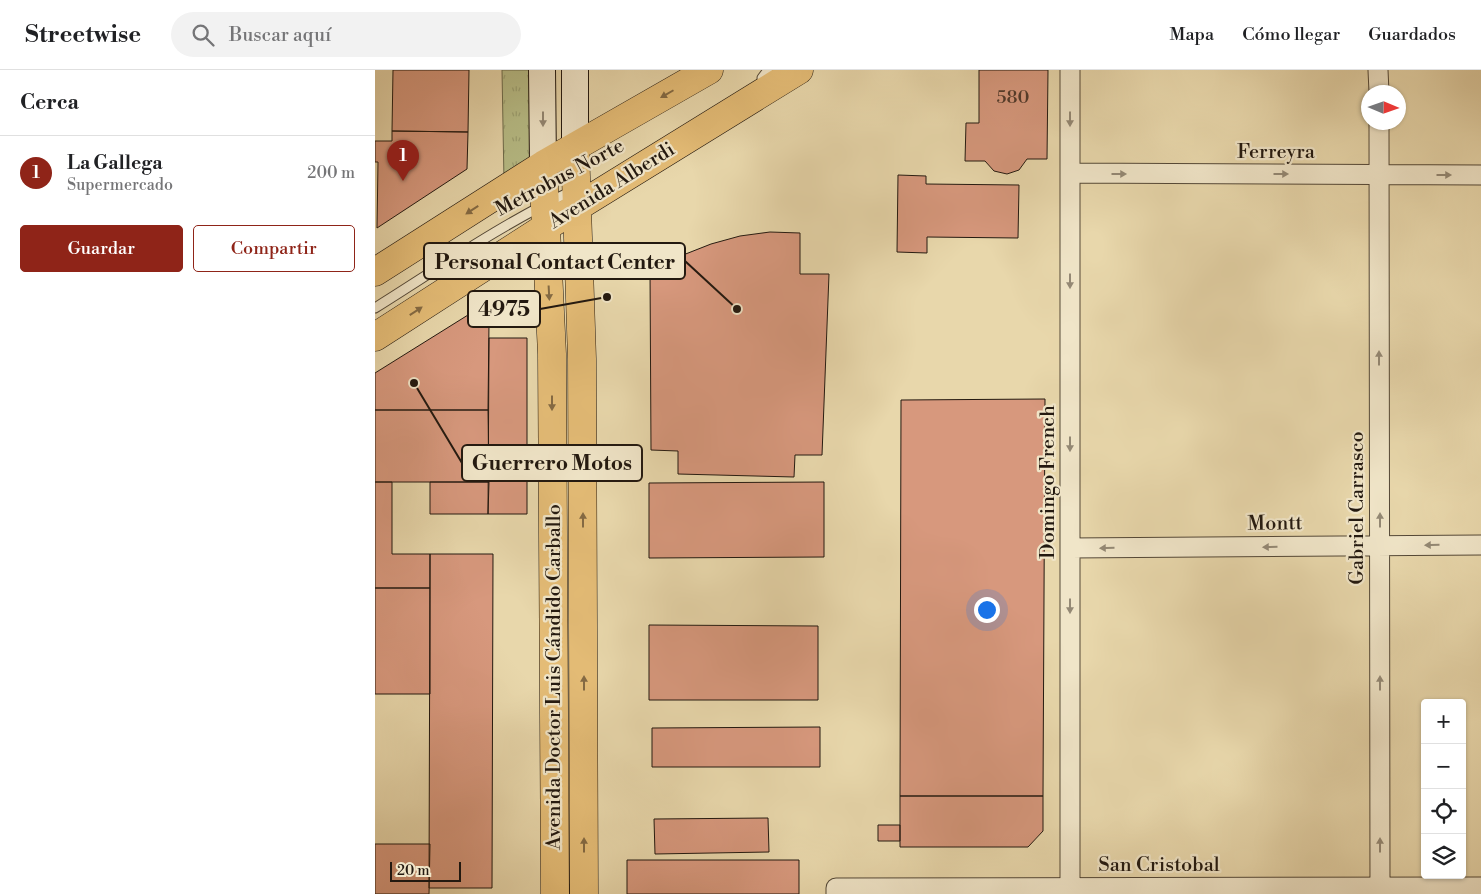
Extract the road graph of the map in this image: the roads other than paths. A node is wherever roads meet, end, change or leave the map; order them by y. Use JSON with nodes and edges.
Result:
{"nodes":[{"id":1,"x":542,"y":70,"type":"edge"},
{"id":2,"x":575,"y":70,"type":"edge"},
{"id":3,"x":709,"y":70,"type":"edge"},
{"id":4,"x":1070,"y":70,"type":"edge"},
{"id":5,"x":1379,"y":70,"type":"edge"},
{"id":6,"x":781,"y":71,"type":"edge"},
{"id":7,"x":757,"y":80,"type":"dead end"},
{"id":8,"x":1379,"y":85,"type":"edge"},
{"id":9,"x":1379,"y":130,"type":"edge"},
{"id":10,"x":575,"y":147,"type":"junction"},
{"id":11,"x":543,"y":165,"type":"junction"},
{"id":12,"x":1070,"y":174,"type":"junction"},
{"id":13,"x":1379,"y":175,"type":"junction"},
{"id":14,"x":1481,"y":175,"type":"edge"},
{"id":15,"x":579,"y":194,"type":"junction"},
{"id":16,"x":545,"y":215,"type":"junction"},
{"id":17,"x":375,"y":272,"type":"edge"},
{"id":18,"x":375,"y":308,"type":"edge"},
{"id":19,"x":375,"y":337,"type":"edge"},
{"id":20,"x":1481,"y":545,"type":"edge"},
{"id":21,"x":1380,"y":546,"type":"junction"},
{"id":22,"x":1070,"y":548,"type":"junction"},
{"id":23,"x":1481,"y":887,"type":"edge"},
{"id":24,"x":836,"y":891,"type":"edge"},
{"id":25,"x":1070,"y":891,"type":"edge"},
{"id":26,"x":1380,"y":891,"type":"edge"},
{"id":27,"x":555,"y":894,"type":"edge"},
{"id":28,"x":584,"y":894,"type":"edge"}],
"edges":[{"from":1,"to":11,"type":"main road","name":"Avenida Doctor Luis Cándido Carballo","one_way":true},
{"from":2,"to":10,"type":"main road","name":"Avenida Doctor Luis Cándido Carballo"},
{"from":3,"to":10,"type":"main road","one_way":true},
{"from":4,"to":12,"type":"street","name":"Domingo French","one_way":true},
{"from":5,"to":8,"type":"street"},
{"from":6,"to":7,"type":"lane"},
{"from":6,"to":15,"type":"main road","name":"Avenida Alberdi"},
{"from":9,"to":13,"type":"street","name":"Gabriel Carrasco"},
{"from":10,"to":11,"type":"main road"},
{"from":10,"to":15,"type":"main road","name":"Avenida Doctor Luis Cándido Carballo"},
{"from":11,"to":16,"type":"main road","name":"Avenida Doctor Luis Cándido Carballo"},
{"from":11,"to":17,"type":"main road","one_way":true},
{"from":12,"to":13,"type":"street","name":"Ferreyra","one_way":true},
{"from":12,"to":22,"type":"street","name":"Domingo French","one_way":true},
{"from":13,"to":14,"type":"street","name":"Ferreyra","one_way":true},
{"from":21,"to":13,"type":"street","name":"Gabriel Carrasco","one_way":true},
{"from":15,"to":16,"type":"main road","name":"Avenida Alberdi"},
{"from":28,"to":15,"type":"main road","name":"Avenida Doctor Luis Cándido Carballo","one_way":true},
{"from":16,"to":18,"type":"lane","name":"Metrobus Norte"},
{"from":19,"to":16,"type":"main road","name":"Avenida Alberdi","one_way":true},
{"from":16,"to":27,"type":"main road","name":"Avenida Doctor Luis Cándido Carballo","one_way":true},
{"from":20,"to":21,"type":"street","name":"Montt","one_way":true},
{"from":21,"to":22,"type":"street","name":"Montt","one_way":true},
{"from":26,"to":21,"type":"street","name":"Gabriel Carrasco","one_way":true},
{"from":22,"to":25,"type":"street","name":"Domingo French","one_way":true},
{"from":23,"to":26,"type":"street","name":"San Cristobal"},
{"from":24,"to":25,"type":"street","name":"San Cristobal"},
{"from":25,"to":26,"type":"street","name":"San Cristobal"}]}
